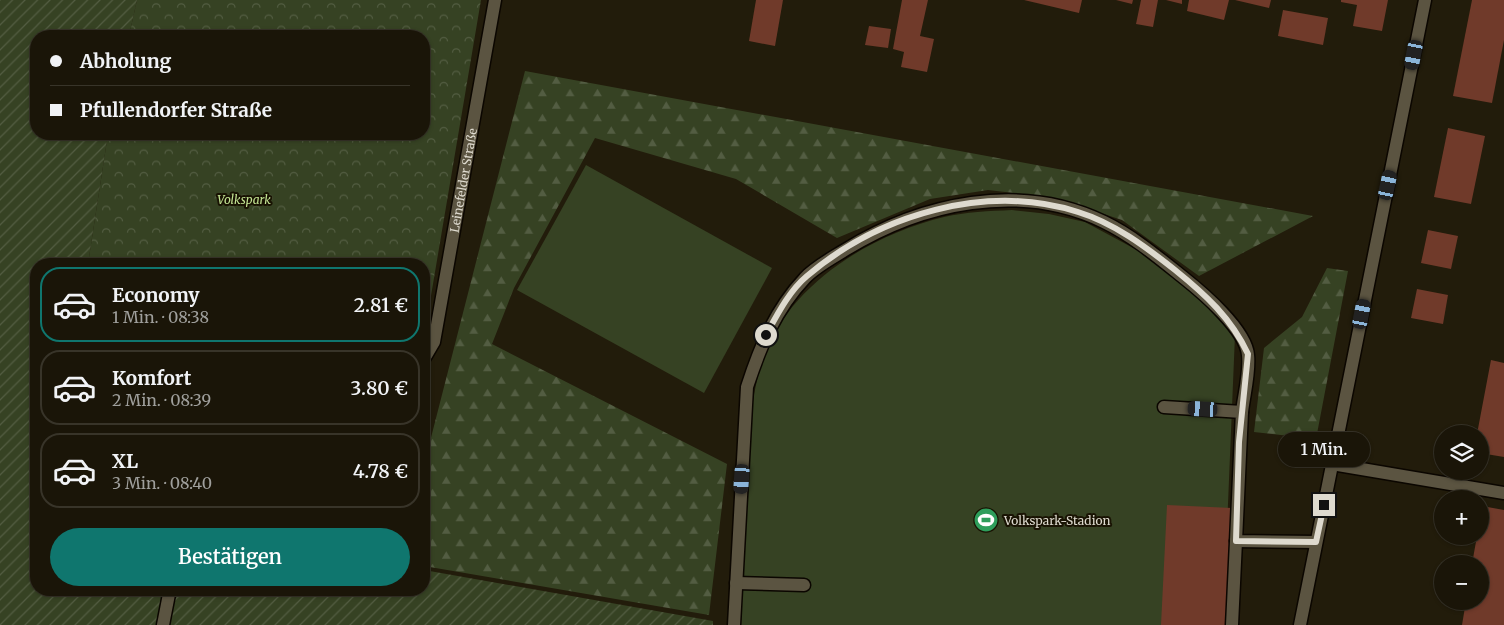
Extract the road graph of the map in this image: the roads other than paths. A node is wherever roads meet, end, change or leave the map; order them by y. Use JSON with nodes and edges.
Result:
{"nodes":[{"id":1,"x":495,"y":0,"type":"edge"},
{"id":2,"x":1425,"y":0,"type":"edge"},
{"id":3,"x":430,"y":349,"type":"edge"},
{"id":4,"x":1164,"y":407,"type":"dead end"},
{"id":5,"x":1242,"y":412,"type":"junction"},
{"id":6,"x":1332,"y":464,"type":"junction"},
{"id":7,"x":1504,"y":493,"type":"edge"},
{"id":8,"x":1236,"y":541,"type":"junction"},
{"id":9,"x":1316,"y":542,"type":"junction"},
{"id":10,"x":736,"y":583,"type":"junction"},
{"id":11,"x":804,"y":585,"type":"dead end"},
{"id":12,"x":169,"y":596,"type":"edge"},
{"id":13,"x":163,"y":625,"type":"edge"},
{"id":14,"x":734,"y":625,"type":"edge"},
{"id":15,"x":1232,"y":625,"type":"edge"},
{"id":16,"x":1300,"y":625,"type":"edge"}],
"edges":[{"from":1,"to":3,"type":"street","name":"Leinefelder Straße"},
{"from":2,"to":6,"type":"street"},
{"from":4,"to":5,"type":"street"},
{"from":5,"to":8,"type":"street"},
{"from":5,"to":10,"type":"street"},
{"from":6,"to":7,"type":"street"},
{"from":6,"to":9,"type":"street"},
{"from":8,"to":9,"type":"street"},
{"from":8,"to":15,"type":"street"},
{"from":9,"to":16,"type":"street"},
{"from":10,"to":11,"type":"street"},
{"from":10,"to":14,"type":"street"},
{"from":12,"to":13,"type":"street"}]}
